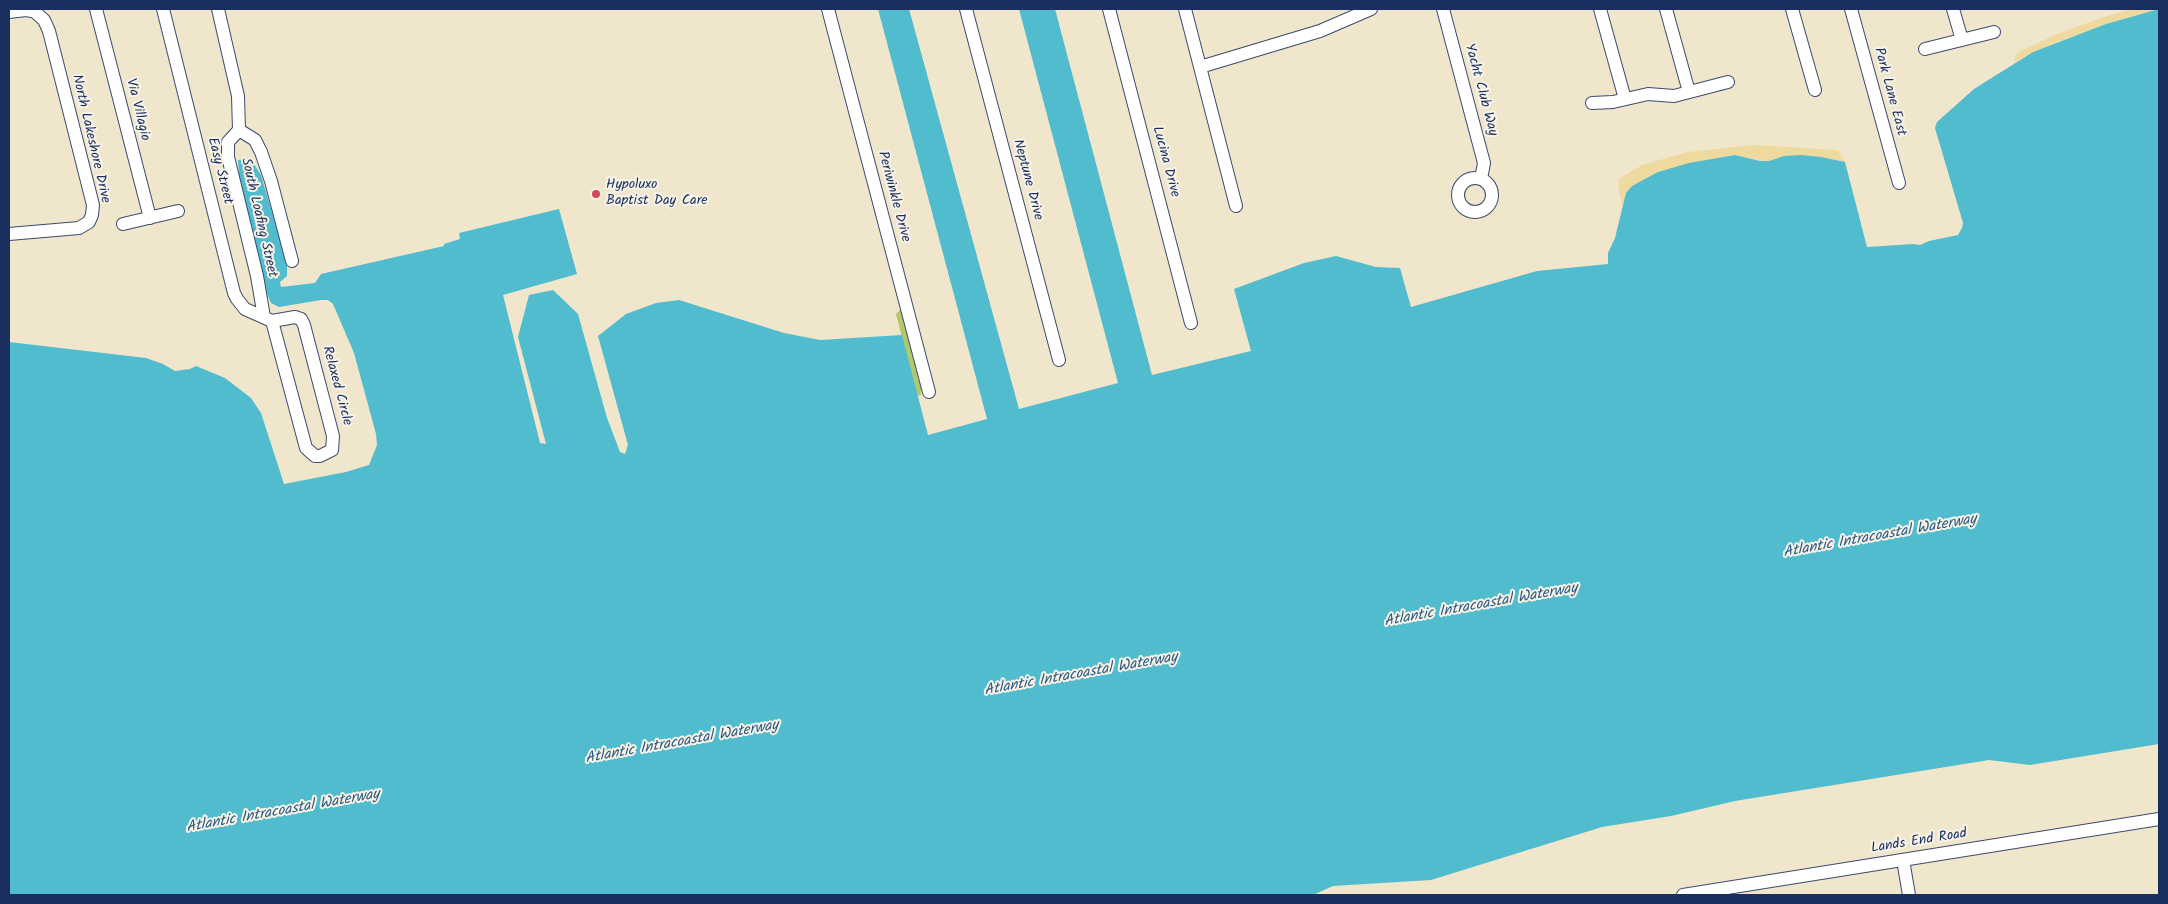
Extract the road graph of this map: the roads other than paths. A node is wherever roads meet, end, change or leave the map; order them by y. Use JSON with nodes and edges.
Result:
{"nodes":[{"id":1,"x":96,"y":9,"type":"edge"},
{"id":2,"x":162,"y":9,"type":"edge"},
{"id":3,"x":218,"y":9,"type":"edge"},
{"id":4,"x":828,"y":9,"type":"edge"},
{"id":5,"x":966,"y":9,"type":"edge"},
{"id":6,"x":1109,"y":9,"type":"edge"},
{"id":7,"x":1185,"y":9,"type":"edge"},
{"id":8,"x":1371,"y":9,"type":"edge"},
{"id":9,"x":1443,"y":9,"type":"edge"},
{"id":10,"x":1600,"y":9,"type":"edge"},
{"id":11,"x":1666,"y":9,"type":"edge"},
{"id":12,"x":1792,"y":9,"type":"edge"},
{"id":13,"x":1851,"y":9,"type":"edge"},
{"id":14,"x":1953,"y":9,"type":"edge"},
{"id":15,"x":9,"y":12,"type":"edge"},
{"id":16,"x":1994,"y":32,"type":"dead end"},
{"id":17,"x":1962,"y":40,"type":"junction"},
{"id":18,"x":1926,"y":50,"type":"dead end"},
{"id":19,"x":1200,"y":67,"type":"junction"},
{"id":20,"x":1728,"y":82,"type":"dead end"},
{"id":21,"x":1814,"y":90,"type":"dead end"},
{"id":22,"x":1689,"y":92,"type":"junction"},
{"id":23,"x":1625,"y":99,"type":"junction"},
{"id":24,"x":1592,"y":103,"type":"dead end"},
{"id":25,"x":238,"y":130,"type":"junction"},
{"id":26,"x":1481,"y":179,"type":"dead end"},
{"id":27,"x":1898,"y":183,"type":"dead end"},
{"id":28,"x":1236,"y":206,"type":"dead end"},
{"id":29,"x":178,"y":211,"type":"dead end"},
{"id":30,"x":150,"y":218,"type":"junction"},
{"id":31,"x":123,"y":224,"type":"dead end"},
{"id":32,"x":9,"y":234,"type":"edge"},
{"id":33,"x":292,"y":261,"type":"dead end"},
{"id":34,"x":268,"y":319,"type":"junction"},
{"id":35,"x":1191,"y":323,"type":"dead end"},
{"id":36,"x":1059,"y":360,"type":"dead end"},
{"id":37,"x":929,"y":392,"type":"dead end"},
{"id":38,"x":2159,"y":819,"type":"edge"},
{"id":39,"x":1903,"y":860,"type":"junction"},
{"id":40,"x":1683,"y":895,"type":"edge"},
{"id":41,"x":1909,"y":895,"type":"edge"}],
"edges":[{"from":1,"to":30,"type":"street","name":"Via Villagio"},
{"from":2,"to":34,"type":"street","name":"Easy Street"},
{"from":3,"to":25,"type":"street","name":"South Loafing Street"},
{"from":4,"to":37,"type":"street","name":"Periwinkle Drive"},
{"from":5,"to":36,"type":"street","name":"Neptune Drive"},
{"from":6,"to":35,"type":"street","name":"Lucina Drive"},
{"from":7,"to":19,"type":"street"},
{"from":8,"to":19,"type":"street"},
{"from":9,"to":26,"type":"street","name":"Yacht Club Way"},
{"from":10,"to":23,"type":"street"},
{"from":11,"to":22,"type":"street"},
{"from":12,"to":21,"type":"street"},
{"from":13,"to":27,"type":"street","name":"Park Lane East"},
{"from":14,"to":17,"type":"street"},
{"from":15,"to":32,"type":"street","name":"North Lakeshore Drive"},
{"from":16,"to":17,"type":"street"},
{"from":17,"to":18,"type":"street"},
{"from":19,"to":28,"type":"street"},
{"from":20,"to":22,"type":"street"},
{"from":22,"to":23,"type":"street"},
{"from":23,"to":24,"type":"street"},
{"from":25,"to":33,"type":"street","name":"South Loafing Street"},
{"from":25,"to":34,"type":"street","name":"South Loafing Street"},
{"from":29,"to":30,"type":"street"},
{"from":30,"to":31,"type":"street"},
{"from":34,"to":34,"type":"street","name":"Relaxed Circle"},
{"from":38,"to":39,"type":"street","name":"Lands End Road"},
{"from":39,"to":40,"type":"street","name":"Lands End Road"},
{"from":39,"to":41,"type":"street"}]}
